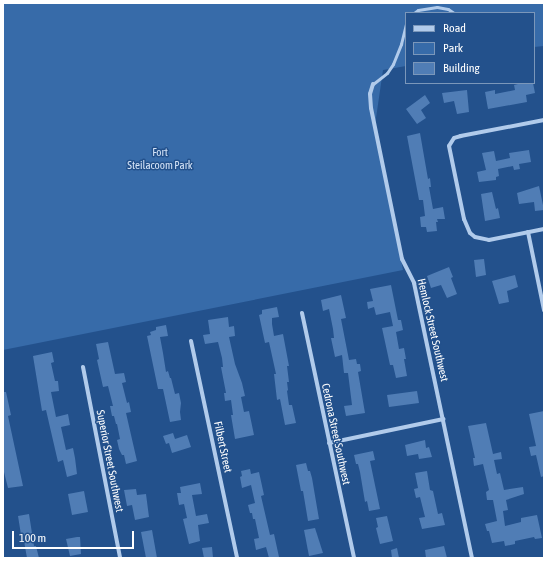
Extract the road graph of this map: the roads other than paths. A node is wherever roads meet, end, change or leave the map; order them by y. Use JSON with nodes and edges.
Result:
{"nodes":[{"id":1,"x":415,"y":12,"type":"edge"},
{"id":2,"x":452,"y":12,"type":"edge"},
{"id":3,"x":405,"y":28,"type":"edge"},
{"id":4,"x":373,"y":84,"type":"joint"},
{"id":5,"x":544,"y":120,"type":"edge"},
{"id":6,"x":544,"y":229,"type":"edge"},
{"id":7,"x":528,"y":232,"type":"junction"},
{"id":8,"x":544,"y":310,"type":"edge"},
{"id":9,"x":302,"y":313,"type":"dead end"},
{"id":10,"x":191,"y":340,"type":"dead end"},
{"id":11,"x":83,"y":367,"type":"dead end"},
{"id":12,"x":444,"y":419,"type":"junction"},
{"id":13,"x":329,"y":443,"type":"junction"},
{"id":14,"x":120,"y":558,"type":"edge"},
{"id":15,"x":237,"y":558,"type":"edge"},
{"id":16,"x":354,"y":558,"type":"edge"},
{"id":17,"x":472,"y":558,"type":"edge"}],
"edges":[{"from":1,"to":2,"type":"lane"},
{"from":3,"to":4,"type":"lane"},
{"from":4,"to":12,"type":"street","name":"Hemlock Street Southwest"},
{"from":5,"to":7,"type":"street"},
{"from":6,"to":7,"type":"street"},
{"from":7,"to":8,"type":"street"},
{"from":9,"to":13,"type":"street","name":"Cedrona Street Southwest"},
{"from":10,"to":15,"type":"street","name":"Filbert Street"},
{"from":11,"to":14,"type":"street","name":"Superior Street Southwest"},
{"from":12,"to":13,"type":"street"},
{"from":12,"to":17,"type":"street","name":"Hemlock Street Southwest"},
{"from":13,"to":16,"type":"street","name":"Cedrona Street Southwest"}]}
